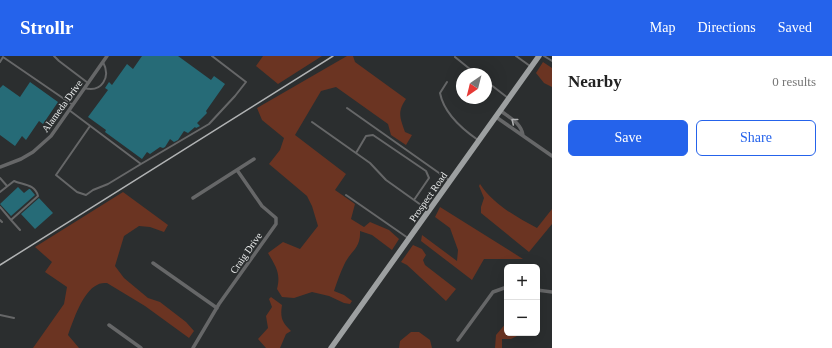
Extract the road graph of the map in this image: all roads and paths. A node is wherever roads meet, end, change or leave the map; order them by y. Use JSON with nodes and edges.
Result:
{"nodes":[{"id":1,"x":54,"y":56,"type":"edge"},
{"id":2,"x":107,"y":56,"type":"edge"},
{"id":3,"x":212,"y":56,"type":"edge"},
{"id":4,"x":516,"y":56,"type":"edge"},
{"id":5,"x":539,"y":56,"type":"edge"},
{"id":6,"x":544,"y":56,"type":"edge"},
{"id":7,"x":455,"y":57,"type":"dead end"},
{"id":8,"x":552,"y":61,"type":"edge"},
{"id":9,"x":0,"y":62,"type":"edge"},
{"id":10,"x":103,"y":62,"type":"junction"},
{"id":11,"x":531,"y":67,"type":"junction"},
{"id":12,"x":469,"y":68,"type":"edge"},
{"id":13,"x":88,"y":82,"type":"junction"},
{"id":14,"x":447,"y":82,"type":"dead end"},
{"id":15,"x":492,"y":86,"type":"edge"},
{"id":16,"x":84,"y":88,"type":"junction"},
{"id":17,"x":509,"y":99,"type":"junction"},
{"id":18,"x":73,"y":105,"type":"junction"},
{"id":19,"x":347,"y":108,"type":"dead end"},
{"id":20,"x":69,"y":110,"type":"junction"},
{"id":21,"x":501,"y":111,"type":"junction"},
{"id":22,"x":496,"y":117,"type":"junction"},
{"id":23,"x":312,"y":122,"type":"dead end"},
{"id":24,"x":90,"y":126,"type":"junction"},
{"id":25,"x":522,"y":135,"type":"junction"},
{"id":26,"x":479,"y":140,"type":"junction"},
{"id":27,"x":356,"y":153,"type":"junction"},
{"id":28,"x":551,"y":154,"type":"edge"},
{"id":29,"x":254,"y":159,"type":"dead end"},
{"id":30,"x":141,"y":164,"type":"junction"},
{"id":31,"x":0,"y":167,"type":"edge"},
{"id":32,"x":237,"y":170,"type":"junction"},
{"id":33,"x":0,"y":178,"type":"edge"},
{"id":34,"x":450,"y":180,"type":"junction"},
{"id":35,"x":7,"y":186,"type":"junction"},
{"id":36,"x":0,"y":192,"type":"edge"},
{"id":37,"x":346,"y":195,"type":"dead end"},
{"id":38,"x":193,"y":198,"type":"dead end"},
{"id":39,"x":414,"y":200,"type":"junction"},
{"id":40,"x":0,"y":207,"type":"edge"},
{"id":41,"x":429,"y":211,"type":"junction"},
{"id":42,"x":0,"y":220,"type":"edge"},
{"id":43,"x":11,"y":220,"type":"junction"},
{"id":44,"x":2,"y":222,"type":"dead end"},
{"id":45,"x":20,"y":230,"type":"dead end"},
{"id":46,"x":409,"y":239,"type":"junction"},
{"id":47,"x":153,"y":263,"type":"dead end"},
{"id":48,"x":504,"y":288,"type":"edge"},
{"id":49,"x":540,"y":290,"type":"edge"},
{"id":50,"x":552,"y":292,"type":"edge"},
{"id":51,"x":217,"y":308,"type":"junction"},
{"id":52,"x":0,"y":315,"type":"edge"},
{"id":53,"x":14,"y":318,"type":"dead end"},
{"id":54,"x":109,"y":325,"type":"dead end"},
{"id":55,"x":458,"y":340,"type":"dead end"},
{"id":56,"x":140,"y":348,"type":"edge"},
{"id":57,"x":193,"y":348,"type":"edge"},
{"id":58,"x":331,"y":348,"type":"edge"}],
"edges":[{"from":1,"to":13,"type":"lane"},
{"from":2,"to":10,"type":"street","name":"Alameda Drive"},
{"from":3,"to":30,"type":"lane"},
{"from":4,"to":11,"type":"lane"},
{"from":5,"to":11,"type":"main road","name":"Prospect Road"},
{"from":6,"to":8,"type":"lane"},
{"from":7,"to":12,"type":"lane"},
{"from":9,"to":18,"type":"lane"},
{"from":10,"to":13,"type":"street","name":"Alameda Drive"},
{"from":10,"to":16,"type":"lane"},
{"from":11,"to":17,"type":"main road","name":"Prospect Road"},
{"from":13,"to":16,"type":"street","name":"Alameda Drive"},
{"from":14,"to":26,"type":"lane"},
{"from":15,"to":17,"type":"lane"},
{"from":16,"to":18,"type":"street","name":"Alameda Drive"},
{"from":17,"to":21,"type":"main road","name":"Prospect Road"},
{"from":18,"to":20,"type":"street","name":"Alameda Drive"},
{"from":19,"to":34,"type":"lane"},
{"from":20,"to":24,"type":"lane"},
{"from":20,"to":31,"type":"street","name":"Alameda Drive"},
{"from":21,"to":22,"type":"main road","name":"Prospect Road"},
{"from":25,"to":21,"type":"street","one_way":true},
{"from":22,"to":25,"type":"street"},
{"from":22,"to":26,"type":"main road","name":"Prospect Road"},
{"from":23,"to":27,"type":"lane"},
{"from":24,"to":30,"type":"lane"},
{"from":24,"to":30,"type":"lane"},
{"from":25,"to":28,"type":"street"},
{"from":26,"to":34,"type":"main road","name":"Prospect Road"},
{"from":27,"to":39,"type":"lane"},
{"from":27,"to":39,"type":"lane"},
{"from":29,"to":32,"type":"street"},
{"from":32,"to":38,"type":"street"},
{"from":32,"to":51,"type":"street","name":"Craig Drive"},
{"from":33,"to":35,"type":"lane"},
{"from":34,"to":41,"type":"main road","name":"Prospect Road"},
{"from":35,"to":36,"type":"lane"},
{"from":35,"to":43,"type":"lane"},
{"from":37,"to":46,"type":"lane"},
{"from":39,"to":41,"type":"lane"},
{"from":40,"to":43,"type":"lane"},
{"from":41,"to":46,"type":"main road","name":"Prospect Road"},
{"from":42,"to":44,"type":"lane"},
{"from":43,"to":45,"type":"lane"},
{"from":46,"to":58,"type":"main road","name":"Prospect Road"},
{"from":47,"to":51,"type":"street"},
{"from":48,"to":55,"type":"street"},
{"from":49,"to":50,"type":"street"},
{"from":51,"to":57,"type":"street","name":"Craig Drive"},
{"from":52,"to":53,"type":"lane"},
{"from":54,"to":56,"type":"street"}]}
